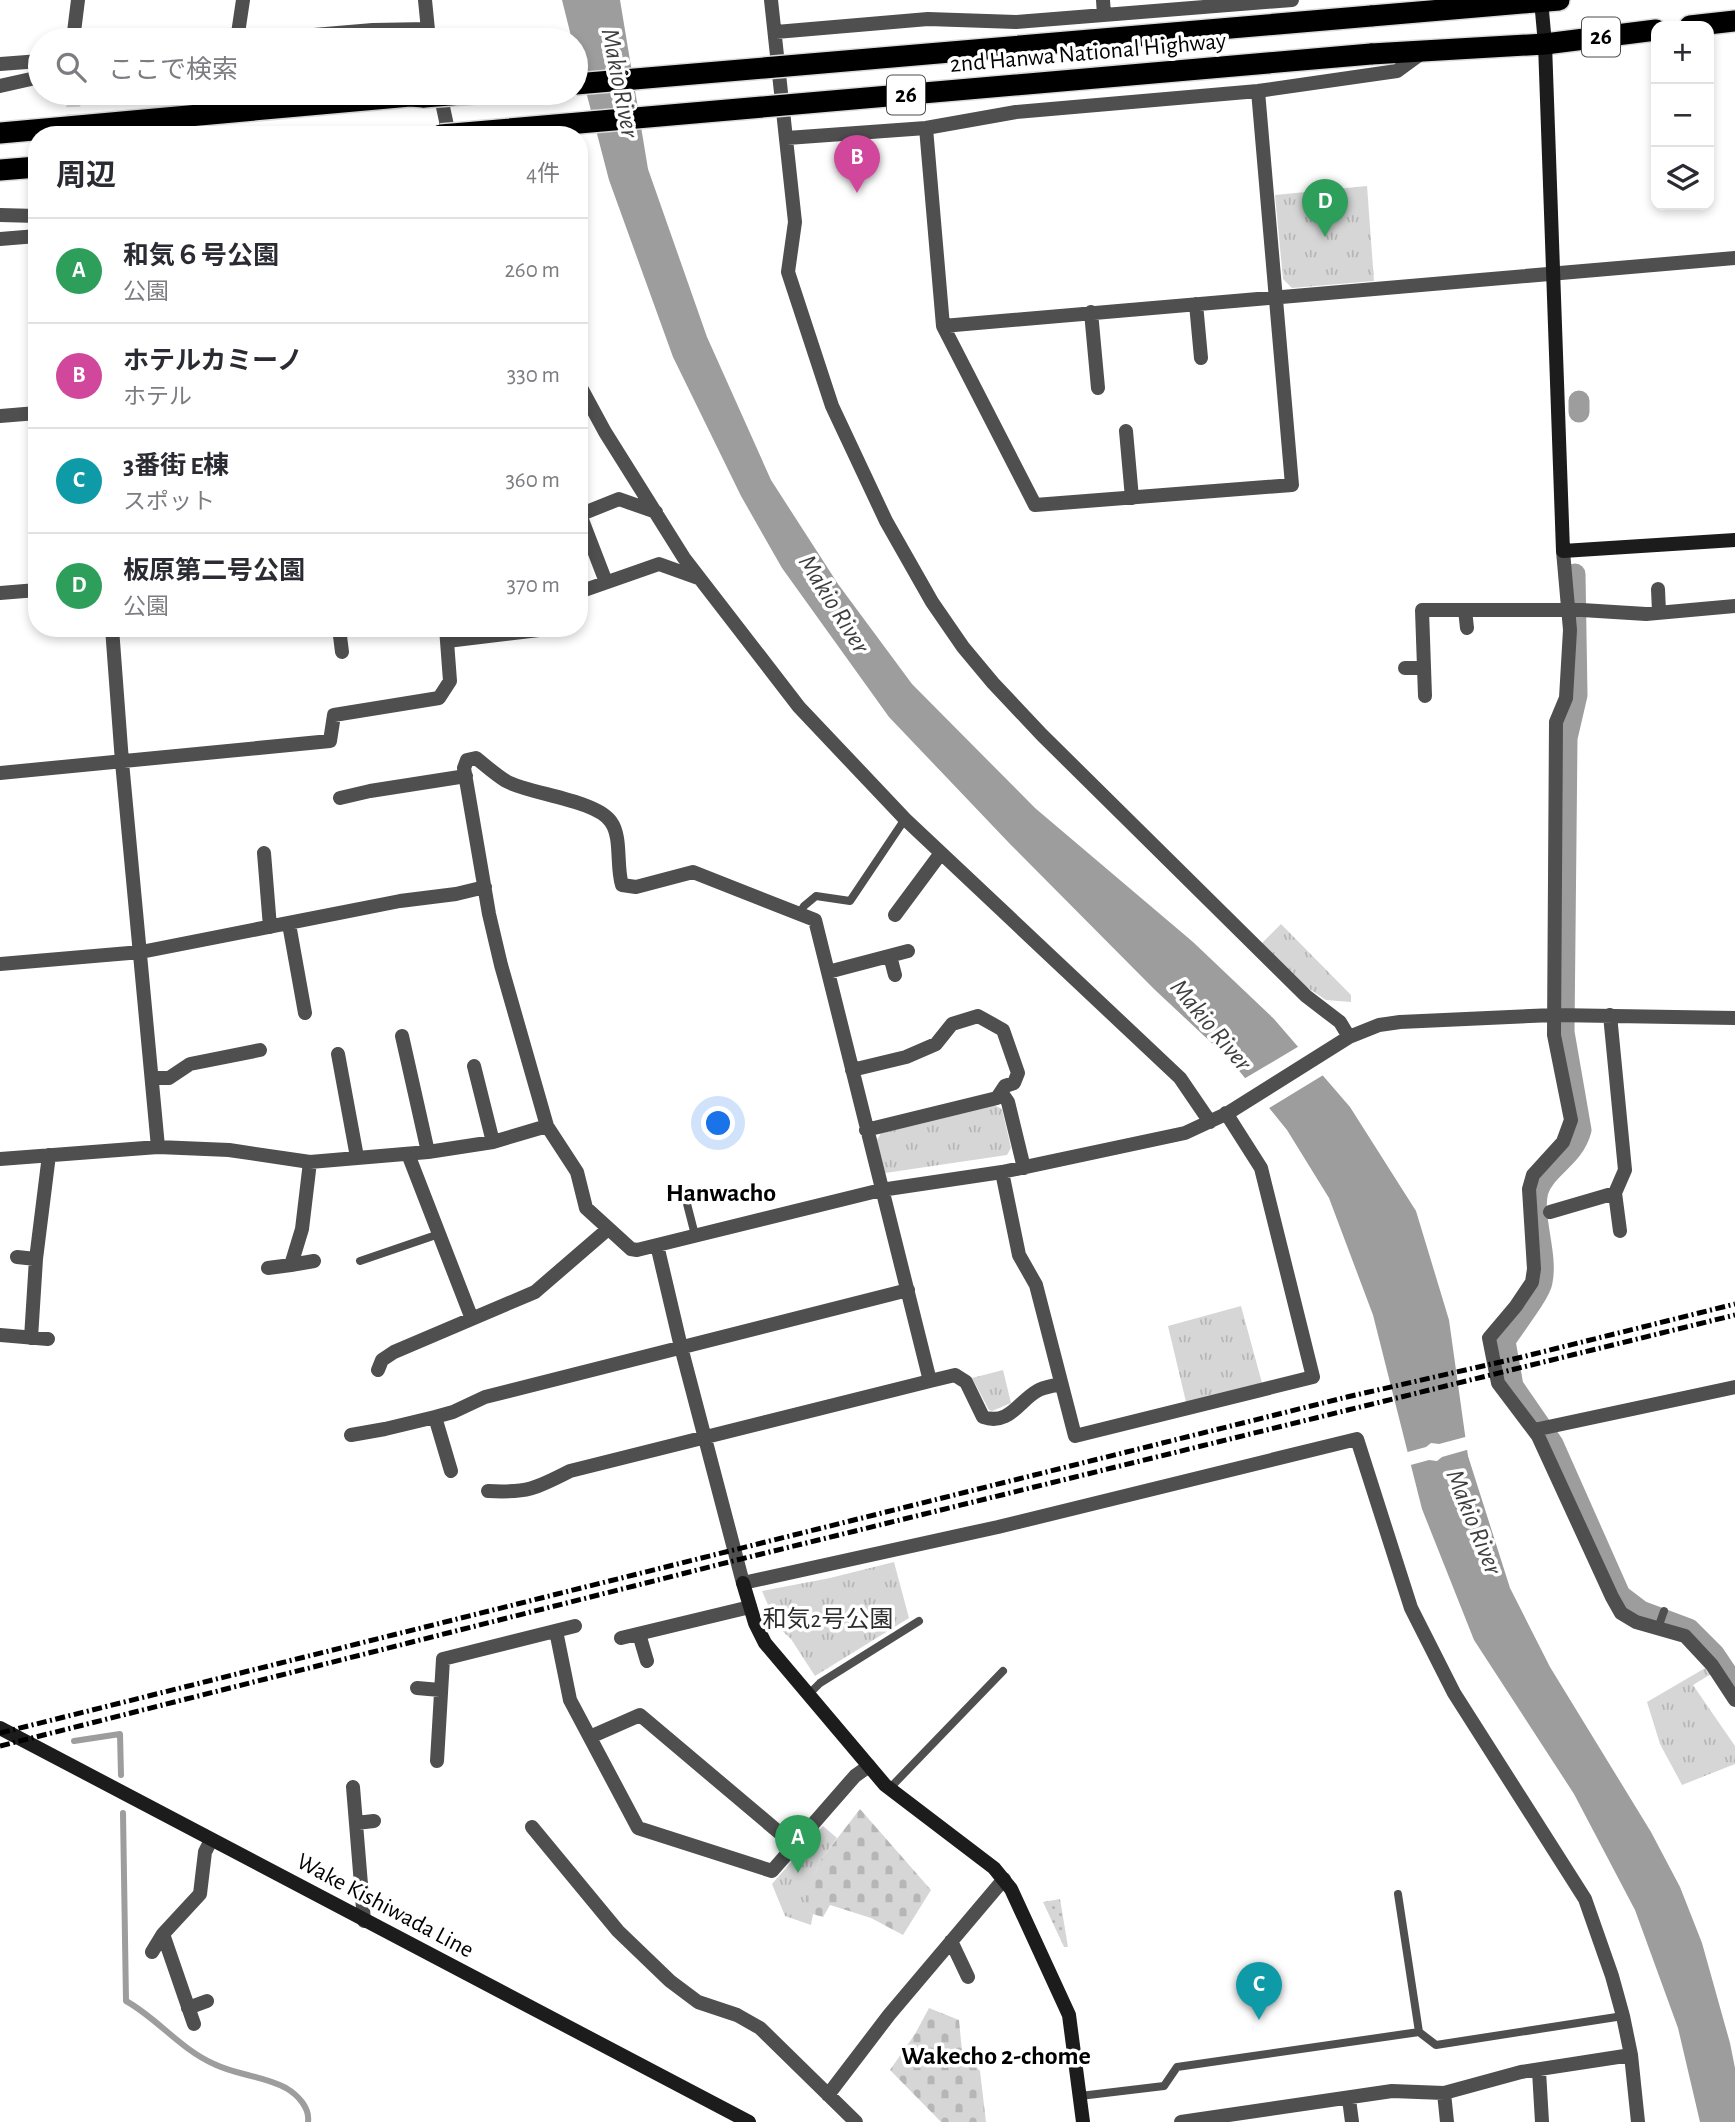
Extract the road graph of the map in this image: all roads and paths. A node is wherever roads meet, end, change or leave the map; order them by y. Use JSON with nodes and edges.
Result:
{"nodes":[{"id":1,"x":78,"y":0,"type":"edge"},
{"id":2,"x":243,"y":0,"type":"edge"},
{"id":3,"x":425,"y":0,"type":"edge"},
{"id":4,"x":771,"y":0,"type":"edge"},
{"id":5,"x":1292,"y":0,"type":"edge"},
{"id":6,"x":1546,"y":0,"type":"edge"},
{"id":7,"x":1103,"y":7,"type":"edge"},
{"id":8,"x":1735,"y":21,"type":"edge"},
{"id":9,"x":1714,"y":23,"type":"edge"},
{"id":10,"x":74,"y":28,"type":"edge"},
{"id":11,"x":239,"y":28,"type":"edge"},
{"id":12,"x":427,"y":28,"type":"edge"},
{"id":13,"x":1651,"y":31,"type":"edge"},
{"id":14,"x":776,"y":32,"type":"junction"},
{"id":15,"x":1545,"y":44,"type":"junction"},
{"id":16,"x":1424,"y":51,"type":"junction"},
{"id":17,"x":28,"y":62,"type":"edge"},
{"id":18,"x":0,"y":64,"type":"edge"},
{"id":19,"x":28,"y":80,"type":"edge"},
{"id":20,"x":588,"y":83,"type":"edge"},
{"id":21,"x":0,"y":86,"type":"edge"},
{"id":22,"x":1258,"y":91,"type":"junction"},
{"id":23,"x":309,"y":105,"type":"edge"},
{"id":24,"x":426,"y":105,"type":"edge"},
{"id":25,"x":77,"y":126,"type":"edge"},
{"id":26,"x":442,"y":126,"type":"edge"},
{"id":27,"x":544,"y":126,"type":"edge"},
{"id":28,"x":926,"y":128,"type":"junction"},
{"id":29,"x":28,"y":130,"type":"edge"},
{"id":30,"x":0,"y":133,"type":"edge"},
{"id":31,"x":787,"y":138,"type":"junction"},
{"id":32,"x":28,"y":168,"type":"edge"},
{"id":33,"x":0,"y":170,"type":"edge"},
{"id":34,"x":0,"y":215,"type":"edge"},
{"id":35,"x":28,"y":216,"type":"edge"},
{"id":36,"x":28,"y":237,"type":"edge"},
{"id":37,"x":0,"y":239,"type":"edge"},
{"id":38,"x":1735,"y":258,"type":"edge"},
{"id":39,"x":1554,"y":274,"type":"junction"},
{"id":40,"x":1276,"y":297,"type":"junction"},
{"id":41,"x":1196,"y":303,"type":"junction"},
{"id":42,"x":1091,"y":312,"type":"junction"},
{"id":43,"x":943,"y":326,"type":"junction"},
{"id":44,"x":1201,"y":358,"type":"dead end"},
{"id":45,"x":1098,"y":388,"type":"dead end"},
{"id":46,"x":588,"y":401,"type":"edge"},
{"id":47,"x":28,"y":414,"type":"edge"},
{"id":48,"x":0,"y":416,"type":"edge"},
{"id":49,"x":1126,"y":431,"type":"dead end"},
{"id":50,"x":1132,"y":498,"type":"junction"},
{"id":51,"x":588,"y":511,"type":"edge"},
{"id":52,"x":656,"y":512,"type":"junction"},
{"id":53,"x":588,"y":535,"type":"edge"},
{"id":54,"x":1735,"y":540,"type":"edge"},
{"id":55,"x":1563,"y":551,"type":"junction"},
{"id":56,"x":699,"y":579,"type":"junction"},
{"id":57,"x":606,"y":582,"type":"junction"},
{"id":58,"x":588,"y":589,"type":"edge"},
{"id":59,"x":1658,"y":589,"type":"dead end"},
{"id":60,"x":28,"y":591,"type":"edge"},
{"id":61,"x":0,"y":593,"type":"edge"},
{"id":62,"x":1735,"y":606,"type":"edge"},
{"id":63,"x":1465,"y":610,"type":"junction"},
{"id":64,"x":1574,"y":610,"type":"junction"},
{"id":65,"x":1659,"y":612,"type":"junction"},
{"id":66,"x":1467,"y":628,"type":"dead end"},
{"id":67,"x":113,"y":637,"type":"edge"},
{"id":68,"x":340,"y":637,"type":"edge"},
{"id":69,"x":447,"y":637,"type":"edge"},
{"id":70,"x":342,"y":652,"type":"dead end"},
{"id":71,"x":1405,"y":668,"type":"dead end"},
{"id":72,"x":1424,"y":668,"type":"junction"},
{"id":73,"x":1425,"y":696,"type":"dead end"},
{"id":74,"x":122,"y":762,"type":"junction"},
{"id":75,"x":0,"y":773,"type":"edge"},
{"id":76,"x":466,"y":776,"type":"junction"},
{"id":77,"x":340,"y":798,"type":"dead end"},
{"id":78,"x":905,"y":819,"type":"junction"},
{"id":79,"x":264,"y":853,"type":"dead end"},
{"id":80,"x":941,"y":853,"type":"junction"},
{"id":81,"x":485,"y":887,"type":"junction"},
{"id":82,"x":799,"y":914,"type":"junction"},
{"id":83,"x":895,"y":915,"type":"dead end"},
{"id":84,"x":289,"y":924,"type":"junction"},
{"id":85,"x":270,"y":928,"type":"junction"},
{"id":86,"x":908,"y":951,"type":"dead end"},
{"id":87,"x":141,"y":952,"type":"junction"},
{"id":88,"x":890,"y":956,"type":"junction"},
{"id":89,"x":0,"y":964,"type":"edge"},
{"id":90,"x":828,"y":972,"type":"junction"},
{"id":91,"x":895,"y":975,"type":"dead end"},
{"id":92,"x":305,"y":1013,"type":"dead end"},
{"id":93,"x":1556,"y":1015,"type":"junction"},
{"id":94,"x":1610,"y":1015,"type":"junction"},
{"id":95,"x":1735,"y":1018,"type":"edge"},
{"id":96,"x":402,"y":1036,"type":"dead end"},
{"id":97,"x":1345,"y":1039,"type":"junction"},
{"id":98,"x":260,"y":1050,"type":"dead end"},
{"id":99,"x":338,"y":1055,"type":"dead end"},
{"id":100,"x":474,"y":1066,"type":"dead end"},
{"id":101,"x":852,"y":1070,"type":"junction"},
{"id":102,"x":152,"y":1078,"type":"junction"},
{"id":103,"x":1001,"y":1092,"type":"junction"},
{"id":104,"x":1227,"y":1113,"type":"junction"},
{"id":105,"x":1210,"y":1122,"type":"junction"},
{"id":106,"x":547,"y":1126,"type":"junction"},
{"id":107,"x":866,"y":1130,"type":"junction"},
{"id":108,"x":493,"y":1142,"type":"junction"},
{"id":109,"x":158,"y":1147,"type":"junction"},
{"id":110,"x":428,"y":1152,"type":"junction"},
{"id":111,"x":408,"y":1154,"type":"junction"},
{"id":112,"x":49,"y":1155,"type":"junction"},
{"id":113,"x":357,"y":1157,"type":"junction"},
{"id":114,"x":0,"y":1159,"type":"edge"},
{"id":115,"x":310,"y":1162,"type":"junction"},
{"id":116,"x":1024,"y":1168,"type":"junction"},
{"id":117,"x":1002,"y":1172,"type":"junction"},
{"id":118,"x":881,"y":1190,"type":"junction"},
{"id":119,"x":1615,"y":1193,"type":"junction"},
{"id":120,"x":685,"y":1196,"type":"dead end"},
{"id":121,"x":1550,"y":1212,"type":"dead end"},
{"id":122,"x":608,"y":1230,"type":"junction"},
{"id":123,"x":1620,"y":1231,"type":"dead end"},
{"id":124,"x":439,"y":1234,"type":"junction"},
{"id":125,"x":695,"y":1235,"type":"junction"},
{"id":126,"x":657,"y":1245,"type":"junction"},
{"id":127,"x":17,"y":1257,"type":"dead end"},
{"id":128,"x":36,"y":1259,"type":"junction"},
{"id":129,"x":314,"y":1261,"type":"dead end"},
{"id":130,"x":360,"y":1261,"type":"dead end"},
{"id":131,"x":290,"y":1265,"type":"junction"},
{"id":132,"x":268,"y":1268,"type":"dead end"},
{"id":133,"x":908,"y":1290,"type":"junction"},
{"id":134,"x":472,"y":1319,"type":"junction"},
{"id":135,"x":0,"y":1335,"type":"edge"},
{"id":136,"x":31,"y":1338,"type":"junction"},
{"id":137,"x":48,"y":1339,"type":"dead end"},
{"id":138,"x":681,"y":1347,"type":"junction"},
{"id":139,"x":378,"y":1370,"type":"dead end"},
{"id":140,"x":930,"y":1381,"type":"junction"},
{"id":141,"x":1060,"y":1384,"type":"junction"},
{"id":142,"x":1735,"y":1387,"type":"edge"},
{"id":143,"x":435,"y":1417,"type":"junction"},
{"id":144,"x":1541,"y":1429,"type":"junction"},
{"id":145,"x":351,"y":1435,"type":"dead end"},
{"id":146,"x":705,"y":1439,"type":"junction"},
{"id":147,"x":451,"y":1471,"type":"dead end"},
{"id":148,"x":488,"y":1491,"type":"dead end"},
{"id":149,"x":743,"y":1583,"type":"junction"},
{"id":150,"x":750,"y":1607,"type":"junction"},
{"id":151,"x":1664,"y":1611,"type":"dead end"},
{"id":152,"x":919,"y":1621,"type":"dead end"},
{"id":153,"x":1659,"y":1625,"type":"junction"},
{"id":154,"x":575,"y":1626,"type":"dead end"},
{"id":155,"x":556,"y":1631,"type":"junction"},
{"id":156,"x":639,"y":1634,"type":"junction"},
{"id":157,"x":621,"y":1638,"type":"dead end"},
{"id":158,"x":647,"y":1661,"type":"dead end"},
{"id":159,"x":1003,"y":1671,"type":"dead end"},
{"id":160,"x":417,"y":1688,"type":"dead end"},
{"id":161,"x":440,"y":1690,"type":"junction"},
{"id":162,"x":809,"y":1693,"type":"junction"},
{"id":163,"x":1735,"y":1700,"type":"edge"},
{"id":164,"x":0,"y":1728,"type":"edge"},
{"id":165,"x":590,"y":1737,"type":"junction"},
{"id":166,"x":437,"y":1761,"type":"dead end"},
{"id":167,"x":869,"y":1766,"type":"junction"},
{"id":168,"x":353,"y":1787,"type":"dead end"},
{"id":169,"x":890,"y":1789,"type":"junction"},
{"id":170,"x":374,"y":1821,"type":"dead end"},
{"id":171,"x":356,"y":1824,"type":"junction"},
{"id":172,"x":532,"y":1827,"type":"dead end"},
{"id":173,"x":211,"y":1840,"type":"junction"},
{"id":174,"x":794,"y":1845,"type":"junction"},
{"id":175,"x":1003,"y":1879,"type":"junction"},
{"id":176,"x":1398,"y":1894,"type":"dead end"},
{"id":177,"x":364,"y":1921,"type":"junction"},
{"id":178,"x":163,"y":1934,"type":"junction"},
{"id":179,"x":951,"y":1941,"type":"junction"},
{"id":180,"x":152,"y":1952,"type":"dead end"},
{"id":181,"x":968,"y":1977,"type":"dead end"},
{"id":182,"x":207,"y":2001,"type":"dead end"},
{"id":183,"x":188,"y":2008,"type":"junction"},
{"id":184,"x":1624,"y":2022,"type":"junction"},
{"id":185,"x":194,"y":2024,"type":"dead end"},
{"id":186,"x":1419,"y":2032,"type":"junction"},
{"id":187,"x":1631,"y":2055,"type":"junction"},
{"id":188,"x":1539,"y":2071,"type":"junction"},
{"id":189,"x":1444,"y":2093,"type":"junction"},
{"id":190,"x":828,"y":2095,"type":"junction"},
{"id":191,"x":1080,"y":2096,"type":"junction"},
{"id":192,"x":1349,"y":2099,"type":"junction"},
{"id":193,"x":1272,"y":2116,"type":"edge"},
{"id":194,"x":749,"y":2122,"type":"edge"},
{"id":195,"x":856,"y":2122,"type":"edge"},
{"id":196,"x":1083,"y":2122,"type":"edge"},
{"id":197,"x":1188,"y":2122,"type":"edge"},
{"id":198,"x":1352,"y":2122,"type":"edge"},
{"id":199,"x":1447,"y":2122,"type":"edge"},
{"id":200,"x":1542,"y":2122,"type":"edge"},
{"id":201,"x":1638,"y":2122,"type":"edge"}],
"edges":[{"from":1,"to":10,"type":"street"},
{"from":2,"to":11,"type":"street"},
{"from":3,"to":12,"type":"street"},
{"from":4,"to":14,"type":"street"},
{"from":5,"to":7,"type":"street"},
{"from":6,"to":15,"type":"street"},
{"from":6,"to":20,"type":"highway","name":"2nd Hanwa National Highway","number":"26","bridge":true},
{"from":7,"to":14,"type":"street"},
{"from":8,"to":9,"type":"highway"},
{"from":13,"to":15,"type":"highway","name":"2nd Hanwa National Highway","number":"26"},
{"from":14,"to":31,"type":"street"},
{"from":15,"to":16,"type":"highway","name":"2nd Hanwa National Highway","number":"26"},
{"from":15,"to":39,"type":"street"},
{"from":16,"to":22,"type":"street"},
{"from":16,"to":27,"type":"highway","name":"2nd Hanwa National Highway","number":"26","bridge":true},
{"from":17,"to":18,"type":"street"},
{"from":19,"to":21,"type":"street"},
{"from":22,"to":28,"type":"street"},
{"from":22,"to":40,"type":"street"},
{"from":23,"to":25,"type":"highway"},
{"from":24,"to":26,"type":"street"},
{"from":28,"to":31,"type":"street"},
{"from":28,"to":43,"type":"street"},
{"from":29,"to":30,"type":"highway"},
{"from":31,"to":97,"type":"street"},
{"from":32,"to":33,"type":"highway"},
{"from":34,"to":35,"type":"street"},
{"from":36,"to":37,"type":"street"},
{"from":38,"to":39,"type":"street"},
{"from":39,"to":40,"type":"street"},
{"from":39,"to":55,"type":"street"},
{"from":40,"to":41,"type":"street"},
{"from":40,"to":50,"type":"street"},
{"from":41,"to":42,"type":"street"},
{"from":41,"to":44,"type":"street"},
{"from":42,"to":43,"type":"street"},
{"from":42,"to":45,"type":"street"},
{"from":43,"to":50,"type":"street"},
{"from":46,"to":52,"type":"street"},
{"from":47,"to":48,"type":"street"},
{"from":49,"to":50,"type":"street"},
{"from":51,"to":52,"type":"street"},
{"from":52,"to":56,"type":"street"},
{"from":53,"to":57,"type":"street"},
{"from":54,"to":55,"type":"street"},
{"from":55,"to":64,"type":"street"},
{"from":56,"to":57,"type":"street"},
{"from":56,"to":78,"type":"street"},
{"from":57,"to":58,"type":"street"},
{"from":59,"to":65,"type":"street"},
{"from":60,"to":61,"type":"street"},
{"from":62,"to":65,"type":"street"},
{"from":63,"to":64,"type":"street"},
{"from":63,"to":66,"type":"street"},
{"from":63,"to":72,"type":"street"},
{"from":64,"to":65,"type":"street"},
{"from":64,"to":93,"type":"street"},
{"from":67,"to":74,"type":"street"},
{"from":68,"to":70,"type":"street"},
{"from":69,"to":74,"type":"street"},
{"from":71,"to":72,"type":"street"},
{"from":72,"to":73,"type":"street"},
{"from":74,"to":75,"type":"street"},
{"from":74,"to":87,"type":"street"},
{"from":76,"to":77,"type":"street"},
{"from":76,"to":81,"type":"street"},
{"from":76,"to":82,"type":"street"},
{"from":78,"to":80,"type":"street"},
{"from":78,"to":82,"type":"lane"},
{"from":79,"to":85,"type":"street"},
{"from":80,"to":83,"type":"street"},
{"from":80,"to":105,"type":"street"},
{"from":81,"to":84,"type":"street"},
{"from":81,"to":106,"type":"street"},
{"from":82,"to":90,"type":"street"},
{"from":84,"to":85,"type":"street"},
{"from":84,"to":92,"type":"street"},
{"from":85,"to":87,"type":"street"},
{"from":86,"to":88,"type":"street"},
{"from":87,"to":89,"type":"street"},
{"from":87,"to":102,"type":"street"},
{"from":88,"to":90,"type":"street"},
{"from":88,"to":91,"type":"street"},
{"from":90,"to":101,"type":"street"},
{"from":93,"to":94,"type":"street"},
{"from":93,"to":97,"type":"street"},
{"from":93,"to":144,"type":"street"},
{"from":94,"to":95,"type":"street"},
{"from":94,"to":119,"type":"street"},
{"from":96,"to":110,"type":"street"},
{"from":97,"to":104,"type":"street"},
{"from":98,"to":102,"type":"street"},
{"from":99,"to":113,"type":"street"},
{"from":100,"to":108,"type":"street"},
{"from":101,"to":103,"type":"street"},
{"from":101,"to":107,"type":"street"},
{"from":102,"to":109,"type":"street"},
{"from":103,"to":107,"type":"street"},
{"from":103,"to":116,"type":"street"},
{"from":104,"to":105,"type":"street"},
{"from":104,"to":141,"type":"street"},
{"from":105,"to":116,"type":"street"},
{"from":106,"to":108,"type":"street"},
{"from":106,"to":122,"type":"street"},
{"from":107,"to":118,"type":"street"},
{"from":108,"to":110,"type":"street"},
{"from":109,"to":112,"type":"street"},
{"from":109,"to":115,"type":"street"},
{"from":110,"to":111,"type":"street"},
{"from":111,"to":113,"type":"street"},
{"from":111,"to":124,"type":"street"},
{"from":112,"to":114,"type":"street"},
{"from":112,"to":128,"type":"street"},
{"from":113,"to":115,"type":"street"},
{"from":115,"to":131,"type":"street"},
{"from":116,"to":117,"type":"street"},
{"from":117,"to":118,"type":"street"},
{"from":117,"to":141,"type":"street"},
{"from":118,"to":125,"type":"street"},
{"from":118,"to":133,"type":"street"},
{"from":119,"to":121,"type":"street"},
{"from":119,"to":123,"type":"street"},
{"from":120,"to":125,"type":"lane"},
{"from":122,"to":126,"type":"street"},
{"from":122,"to":134,"type":"street"},
{"from":124,"to":130,"type":"lane"},
{"from":124,"to":134,"type":"street"},
{"from":125,"to":126,"type":"street"},
{"from":126,"to":138,"type":"street"},
{"from":127,"to":128,"type":"street"},
{"from":128,"to":136,"type":"street"},
{"from":129,"to":131,"type":"street"},
{"from":131,"to":132,"type":"street"},
{"from":133,"to":138,"type":"street"},
{"from":133,"to":140,"type":"street"},
{"from":134,"to":139,"type":"street"},
{"from":135,"to":136,"type":"street"},
{"from":136,"to":137,"type":"street"},
{"from":138,"to":143,"type":"street"},
{"from":138,"to":146,"type":"street"},
{"from":140,"to":141,"type":"street"},
{"from":140,"to":146,"type":"street"},
{"from":142,"to":144,"type":"street"},
{"from":143,"to":145,"type":"street"},
{"from":143,"to":147,"type":"street"},
{"from":144,"to":153,"type":"street"},
{"from":146,"to":148,"type":"street"},
{"from":146,"to":149,"type":"street"},
{"from":149,"to":150,"type":"street"},
{"from":149,"to":184,"type":"street"},
{"from":150,"to":156,"type":"street"},
{"from":150,"to":162,"type":"street"},
{"from":151,"to":153,"type":"lane"},
{"from":152,"to":162,"type":"lane"},
{"from":153,"to":163,"type":"street"},
{"from":154,"to":155,"type":"street"},
{"from":155,"to":161,"type":"street"},
{"from":155,"to":165,"type":"street"},
{"from":156,"to":157,"type":"street"},
{"from":156,"to":158,"type":"street"},
{"from":159,"to":169,"type":"lane"},
{"from":160,"to":161,"type":"street"},
{"from":161,"to":166,"type":"street"},
{"from":162,"to":167,"type":"street"},
{"from":164,"to":173,"type":"street","name":"Wake Kishiwada Line"},
{"from":165,"to":174,"type":"street"},
{"from":165,"to":174,"type":"street"},
{"from":167,"to":169,"type":"street"},
{"from":167,"to":174,"type":"street"},
{"from":168,"to":171,"type":"street"},
{"from":169,"to":175,"type":"street"},
{"from":170,"to":171,"type":"street"},
{"from":171,"to":177,"type":"street"},
{"from":172,"to":190,"type":"street"},
{"from":173,"to":177,"type":"street","name":"Wake Kishiwada Line"},
{"from":173,"to":178,"type":"street"},
{"from":175,"to":179,"type":"street"},
{"from":175,"to":191,"type":"street"},
{"from":176,"to":186,"type":"lane"},
{"from":177,"to":194,"type":"street","name":"Wake Kishiwada Line"},
{"from":178,"to":180,"type":"street"},
{"from":178,"to":183,"type":"street"},
{"from":179,"to":181,"type":"street"},
{"from":179,"to":190,"type":"street"},
{"from":182,"to":183,"type":"street"},
{"from":183,"to":185,"type":"street"},
{"from":184,"to":186,"type":"lane"},
{"from":184,"to":187,"type":"street"},
{"from":186,"to":191,"type":"lane"},
{"from":187,"to":188,"type":"street"},
{"from":187,"to":201,"type":"street"},
{"from":188,"to":189,"type":"street"},
{"from":188,"to":200,"type":"street"},
{"from":189,"to":192,"type":"street"},
{"from":189,"to":199,"type":"street"},
{"from":190,"to":195,"type":"street"},
{"from":191,"to":196,"type":"street"},
{"from":192,"to":193,"type":"street"},
{"from":192,"to":198,"type":"street"},
{"from":193,"to":197,"type":"street"}]}
